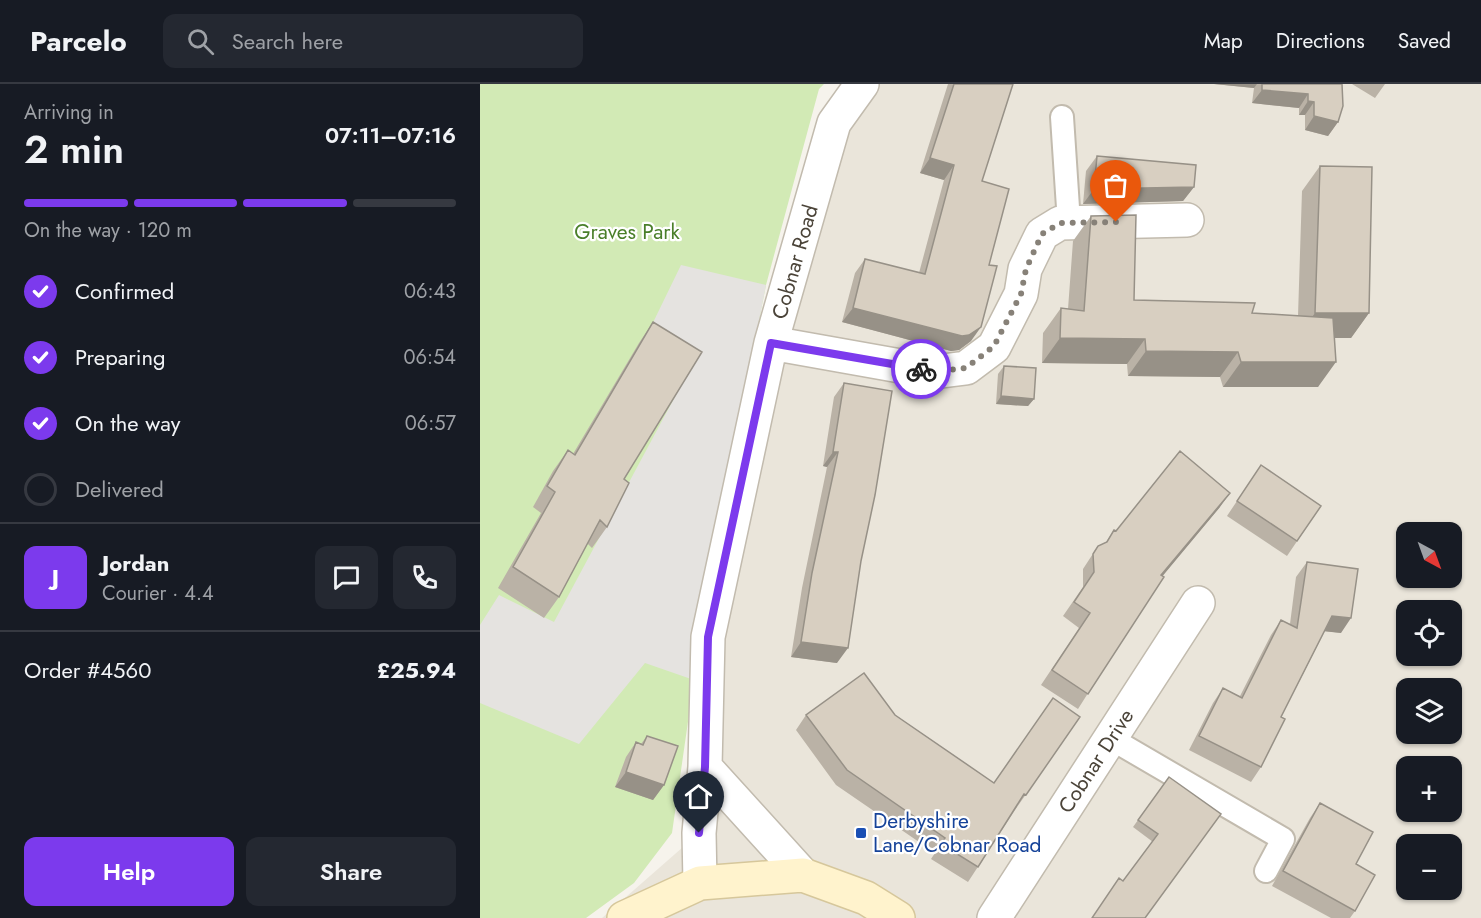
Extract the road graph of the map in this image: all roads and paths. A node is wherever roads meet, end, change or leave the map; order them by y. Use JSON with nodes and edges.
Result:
{"nodes":[{"id":1,"x":854,"y":88,"type":"edge"},
{"id":2,"x":1062,"y":117,"type":"dead end"},
{"id":3,"x":1187,"y":220,"type":"dead end"},
{"id":4,"x":1069,"y":223,"type":"junction"},
{"id":5,"x":771,"y":343,"type":"junction"},
{"id":6,"x":1198,"y":603,"type":"dead end"},
{"id":7,"x":1110,"y":738,"type":"junction"},
{"id":8,"x":705,"y":767,"type":"junction"},
{"id":9,"x":1266,"y":871,"type":"dead end"},
{"id":10,"x":803,"y":876,"type":"junction"},
{"id":11,"x":700,"y":883,"type":"junction"},
{"id":12,"x":624,"y":918,"type":"edge"},
{"id":13,"x":898,"y":918,"type":"edge"},
{"id":14,"x":994,"y":918,"type":"edge"}],
"edges":[{"from":1,"to":5,"type":"street","name":"Cobnar Road"},
{"from":2,"to":4,"type":"lane"},
{"from":3,"to":4,"type":"street"},
{"from":4,"to":5,"type":"street"},
{"from":5,"to":8,"type":"street","name":"Cobnar Road"},
{"from":6,"to":7,"type":"street","name":"Cobnar Drive"},
{"from":7,"to":9,"type":"lane"},
{"from":7,"to":14,"type":"street","name":"Cobnar Drive"},
{"from":8,"to":10,"type":"street"},
{"from":8,"to":11,"type":"street","name":"Cobnar Road"},
{"from":10,"to":11,"type":"street"},
{"from":10,"to":13,"type":"street"},
{"from":11,"to":12,"type":"street"}]}
